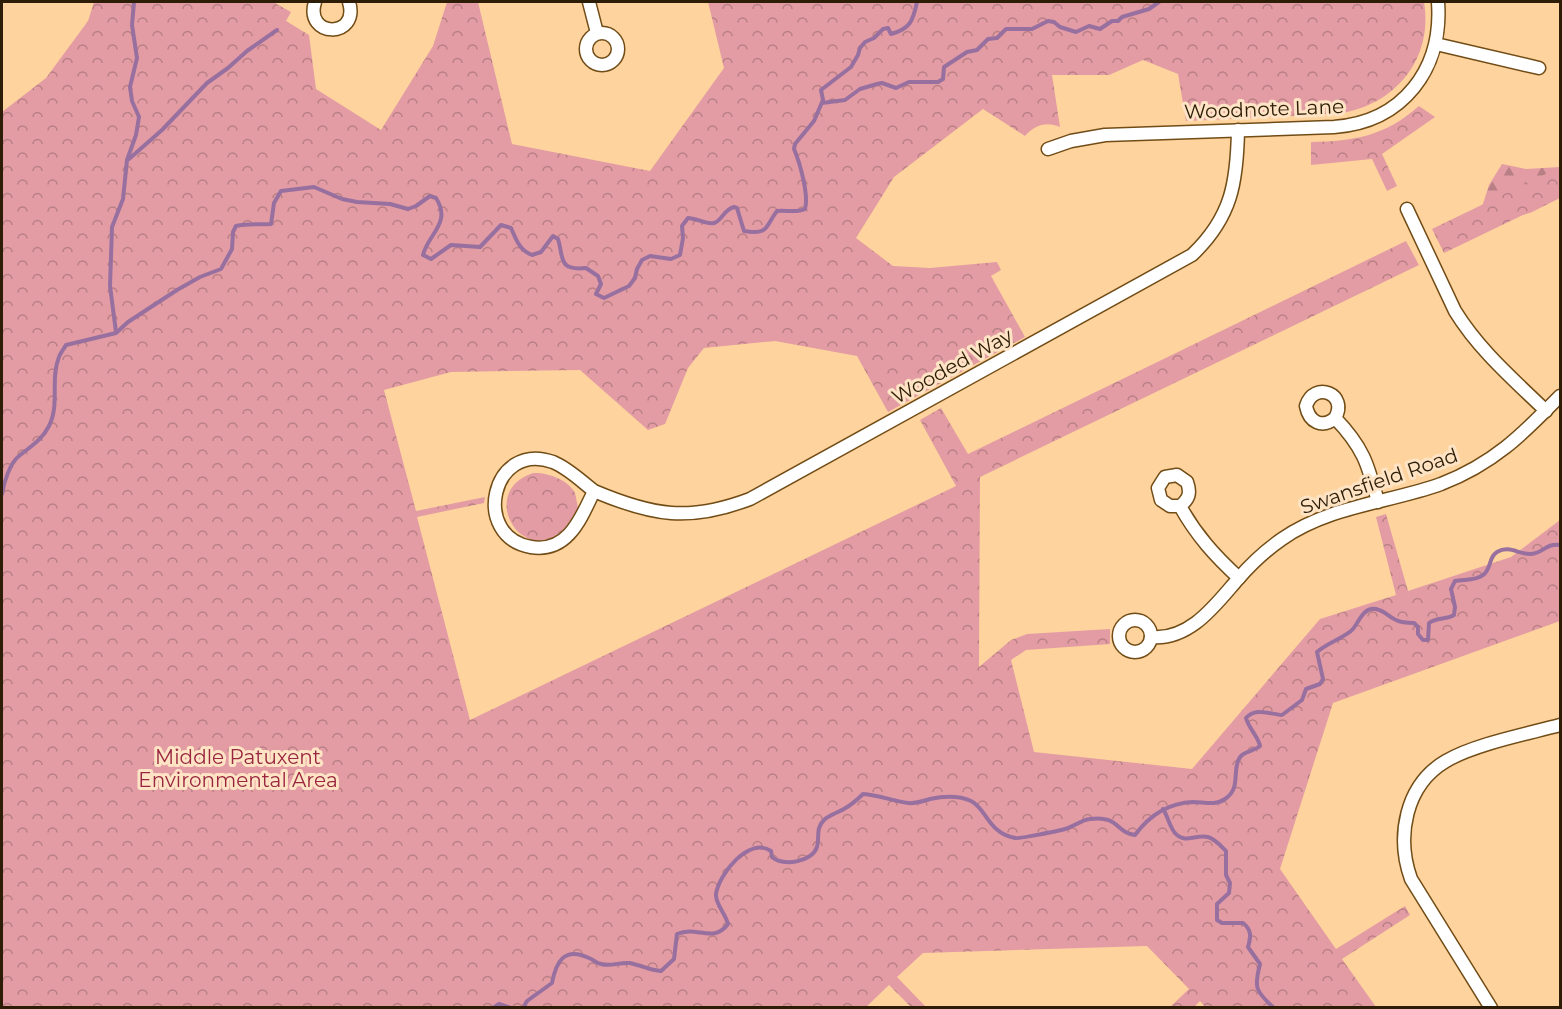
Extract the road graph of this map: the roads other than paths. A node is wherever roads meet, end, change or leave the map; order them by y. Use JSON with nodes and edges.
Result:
{"nodes":[{"id":1,"x":315,"y":2,"type":"edge"},
{"id":2,"x":349,"y":2,"type":"edge"},
{"id":3,"x":589,"y":2,"type":"edge"},
{"id":4,"x":1438,"y":2,"type":"edge"},
{"id":5,"x":597,"y":33,"type":"dead end"},
{"id":6,"x":1436,"y":44,"type":"junction"},
{"id":7,"x":1539,"y":68,"type":"dead end"},
{"id":8,"x":1238,"y":130,"type":"junction"},
{"id":9,"x":1048,"y":149,"type":"dead end"},
{"id":10,"x":1407,"y":209,"type":"dead end"},
{"id":11,"x":1560,"y":396,"type":"edge"},
{"id":12,"x":1546,"y":411,"type":"junction"},
{"id":13,"x":1335,"y":418,"type":"dead end"},
{"id":14,"x":594,"y":491,"type":"junction"},
{"id":15,"x":1378,"y":502,"type":"junction"},
{"id":16,"x":1180,"y":506,"type":"dead end"},
{"id":17,"x":1239,"y":578,"type":"junction"},
{"id":18,"x":1151,"y":637,"type":"dead end"},
{"id":19,"x":1560,"y":725,"type":"edge"},
{"id":20,"x":1491,"y":1008,"type":"edge"}],
"edges":[{"from":1,"to":2,"type":"street"},
{"from":3,"to":5,"type":"street"},
{"from":4,"to":6,"type":"street","name":"Woodnote Lane"},
{"from":6,"to":7,"type":"street"},
{"from":6,"to":8,"type":"street","name":"Woodnote Lane"},
{"from":8,"to":9,"type":"street","name":"Woodnote Lane"},
{"from":8,"to":14,"type":"street","name":"Wooded Way"},
{"from":10,"to":12,"type":"street"},
{"from":11,"to":12,"type":"street","name":"Swansfield Road"},
{"from":12,"to":15,"type":"street","name":"Swansfield Road"},
{"from":13,"to":15,"type":"street"},
{"from":14,"to":14,"type":"street","name":"Wooded Way"},
{"from":15,"to":17,"type":"street","name":"Swansfield Road"},
{"from":16,"to":17,"type":"street"},
{"from":17,"to":18,"type":"street","name":"Swansfield Road"},
{"from":19,"to":20,"type":"street"}]}
